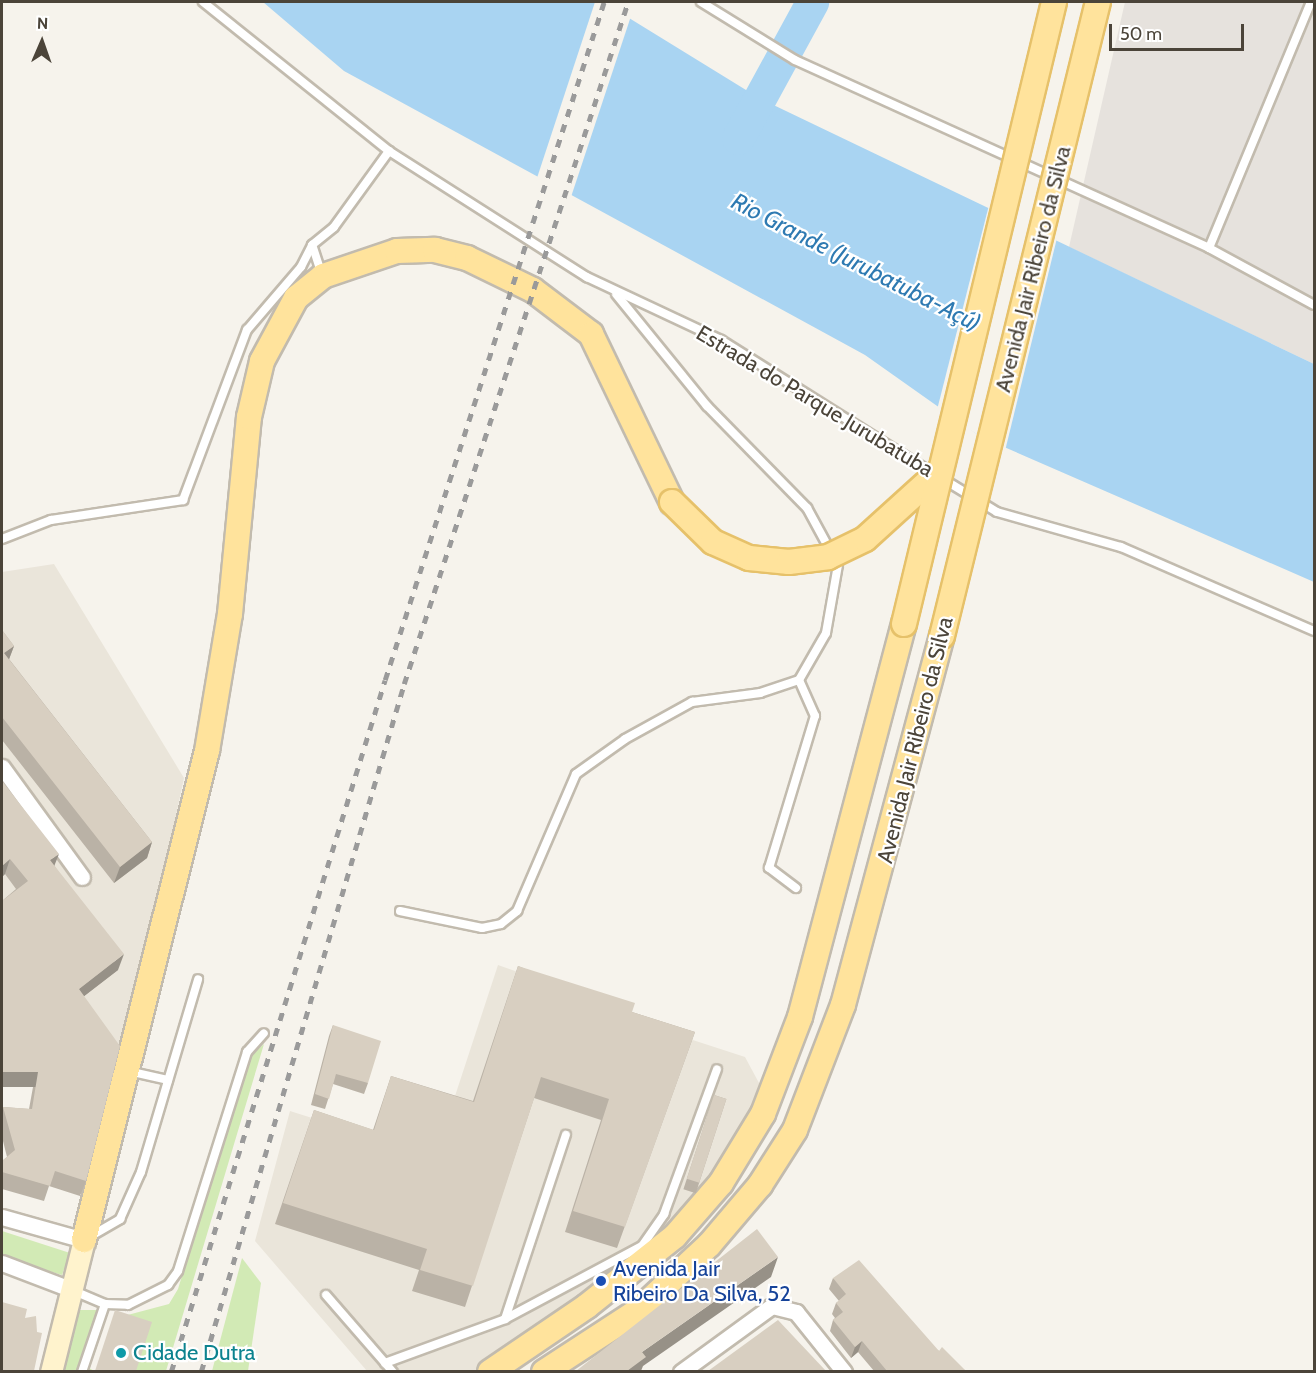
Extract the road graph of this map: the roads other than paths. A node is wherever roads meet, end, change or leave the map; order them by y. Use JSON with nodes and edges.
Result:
{"nodes":[{"id":1,"x":203,"y":2,"type":"edge"},
{"id":2,"x":701,"y":2,"type":"edge"},
{"id":3,"x":1054,"y":2,"type":"edge"},
{"id":4,"x":1098,"y":2,"type":"edge"},
{"id":5,"x":1311,"y":2,"type":"edge"},
{"id":6,"x":389,"y":151,"type":"junction"},
{"id":7,"x":312,"y":245,"type":"junction"},
{"id":8,"x":1209,"y":248,"type":"junction"},
{"id":9,"x":323,"y":276,"type":"junction"},
{"id":10,"x":614,"y":290,"type":"junction"},
{"id":11,"x":1314,"y":305,"type":"edge"},
{"id":12,"x":940,"y":471,"type":"junction"},
{"id":13,"x":2,"y":539,"type":"edge"},
{"id":14,"x":1314,"y":631,"type":"edge"},
{"id":15,"x":799,"y":680,"type":"junction"},
{"id":16,"x":2,"y":767,"type":"edge"},
{"id":17,"x":82,"y":877,"type":"dead end"},
{"id":18,"x":796,"y":888,"type":"dead end"},
{"id":19,"x":400,"y":911,"type":"dead end"},
{"id":20,"x":198,"y":979,"type":"dead end"},
{"id":21,"x":264,"y":1033,"type":"dead end"},
{"id":22,"x":717,"y":1069,"type":"dead end"},
{"id":23,"x":127,"y":1071,"type":"junction"},
{"id":24,"x":168,"y":1080,"type":"junction"},
{"id":25,"x":566,"y":1135,"type":"dead end"},
{"id":26,"x":721,"y":1183,"type":"junction"},
{"id":27,"x":2,"y":1217,"type":"edge"},
{"id":28,"x":727,"y":1222,"type":"junction"},
{"id":29,"x":84,"y":1240,"type":"junction"},
{"id":30,"x":2,"y":1263,"type":"edge"},
{"id":31,"x":70,"y":1289,"type":"junction"},
{"id":32,"x":326,"y":1295,"type":"dead end"},
{"id":33,"x":105,"y":1304,"type":"junction"},
{"id":34,"x":506,"y":1319,"type":"junction"},
{"id":35,"x":386,"y":1363,"type":"junction"},
{"id":36,"x":51,"y":1371,"type":"edge"},
{"id":37,"x":82,"y":1371,"type":"edge"},
{"id":38,"x":393,"y":1371,"type":"edge"},
{"id":39,"x":490,"y":1371,"type":"edge"},
{"id":40,"x":544,"y":1371,"type":"edge"},
{"id":41,"x":681,"y":1371,"type":"edge"},
{"id":42,"x":844,"y":1371,"type":"edge"}],
"edges":[{"from":1,"to":6,"type":"lane","name":"Estrada do Parque Jurubatuba"},
{"from":2,"to":8,"type":"lane"},
{"from":3,"to":12,"type":"main road","name":"Avenida Jair Ribeiro da Silva","bridge":true},
{"from":4,"to":28,"type":"main road","name":"Avenida Jair Ribeiro da Silva","bridge":true},
{"from":5,"to":8,"type":"lane"},
{"from":6,"to":7,"type":"lane"},
{"from":6,"to":10,"type":"lane","name":"Estrada do Parque Jurubatuba"},
{"from":7,"to":9,"type":"lane"},
{"from":7,"to":13,"type":"lane"},
{"from":8,"to":11,"type":"lane"},
{"from":9,"to":12,"type":"main road","bridge":true},
{"from":9,"to":23,"type":"main road"},
{"from":10,"to":14,"type":"lane","name":"Estrada do Parque Jurubatuba"},
{"from":10,"to":15,"type":"lane"},
{"from":12,"to":26,"type":"main road","name":"Avenida Jair Ribeiro da Silva","bridge":true},
{"from":15,"to":18,"type":"lane"},
{"from":15,"to":19,"type":"lane"},
{"from":16,"to":17,"type":"street"},
{"from":20,"to":24,"type":"lane"},
{"from":21,"to":33,"type":"lane"},
{"from":22,"to":34,"type":"lane"},
{"from":23,"to":24,"type":"lane"},
{"from":23,"to":29,"type":"main road"},
{"from":24,"to":29,"type":"lane"},
{"from":25,"to":34,"type":"lane"},
{"from":26,"to":28,"type":"main road"},
{"from":26,"to":39,"type":"main road","name":"Avenida Jair Ribeiro da Silva"},
{"from":27,"to":29,"type":"street"},
{"from":28,"to":40,"type":"main road","name":"Avenida Jair Ribeiro da Silva"},
{"from":29,"to":31,"type":"street"},
{"from":30,"to":31,"type":"street"},
{"from":31,"to":33,"type":"lane"},
{"from":31,"to":36,"type":"street"},
{"from":32,"to":35,"type":"lane"},
{"from":33,"to":37,"type":"lane"},
{"from":34,"to":35,"type":"lane"},
{"from":35,"to":38,"type":"lane"},
{"from":41,"to":42,"type":"street"}]}
